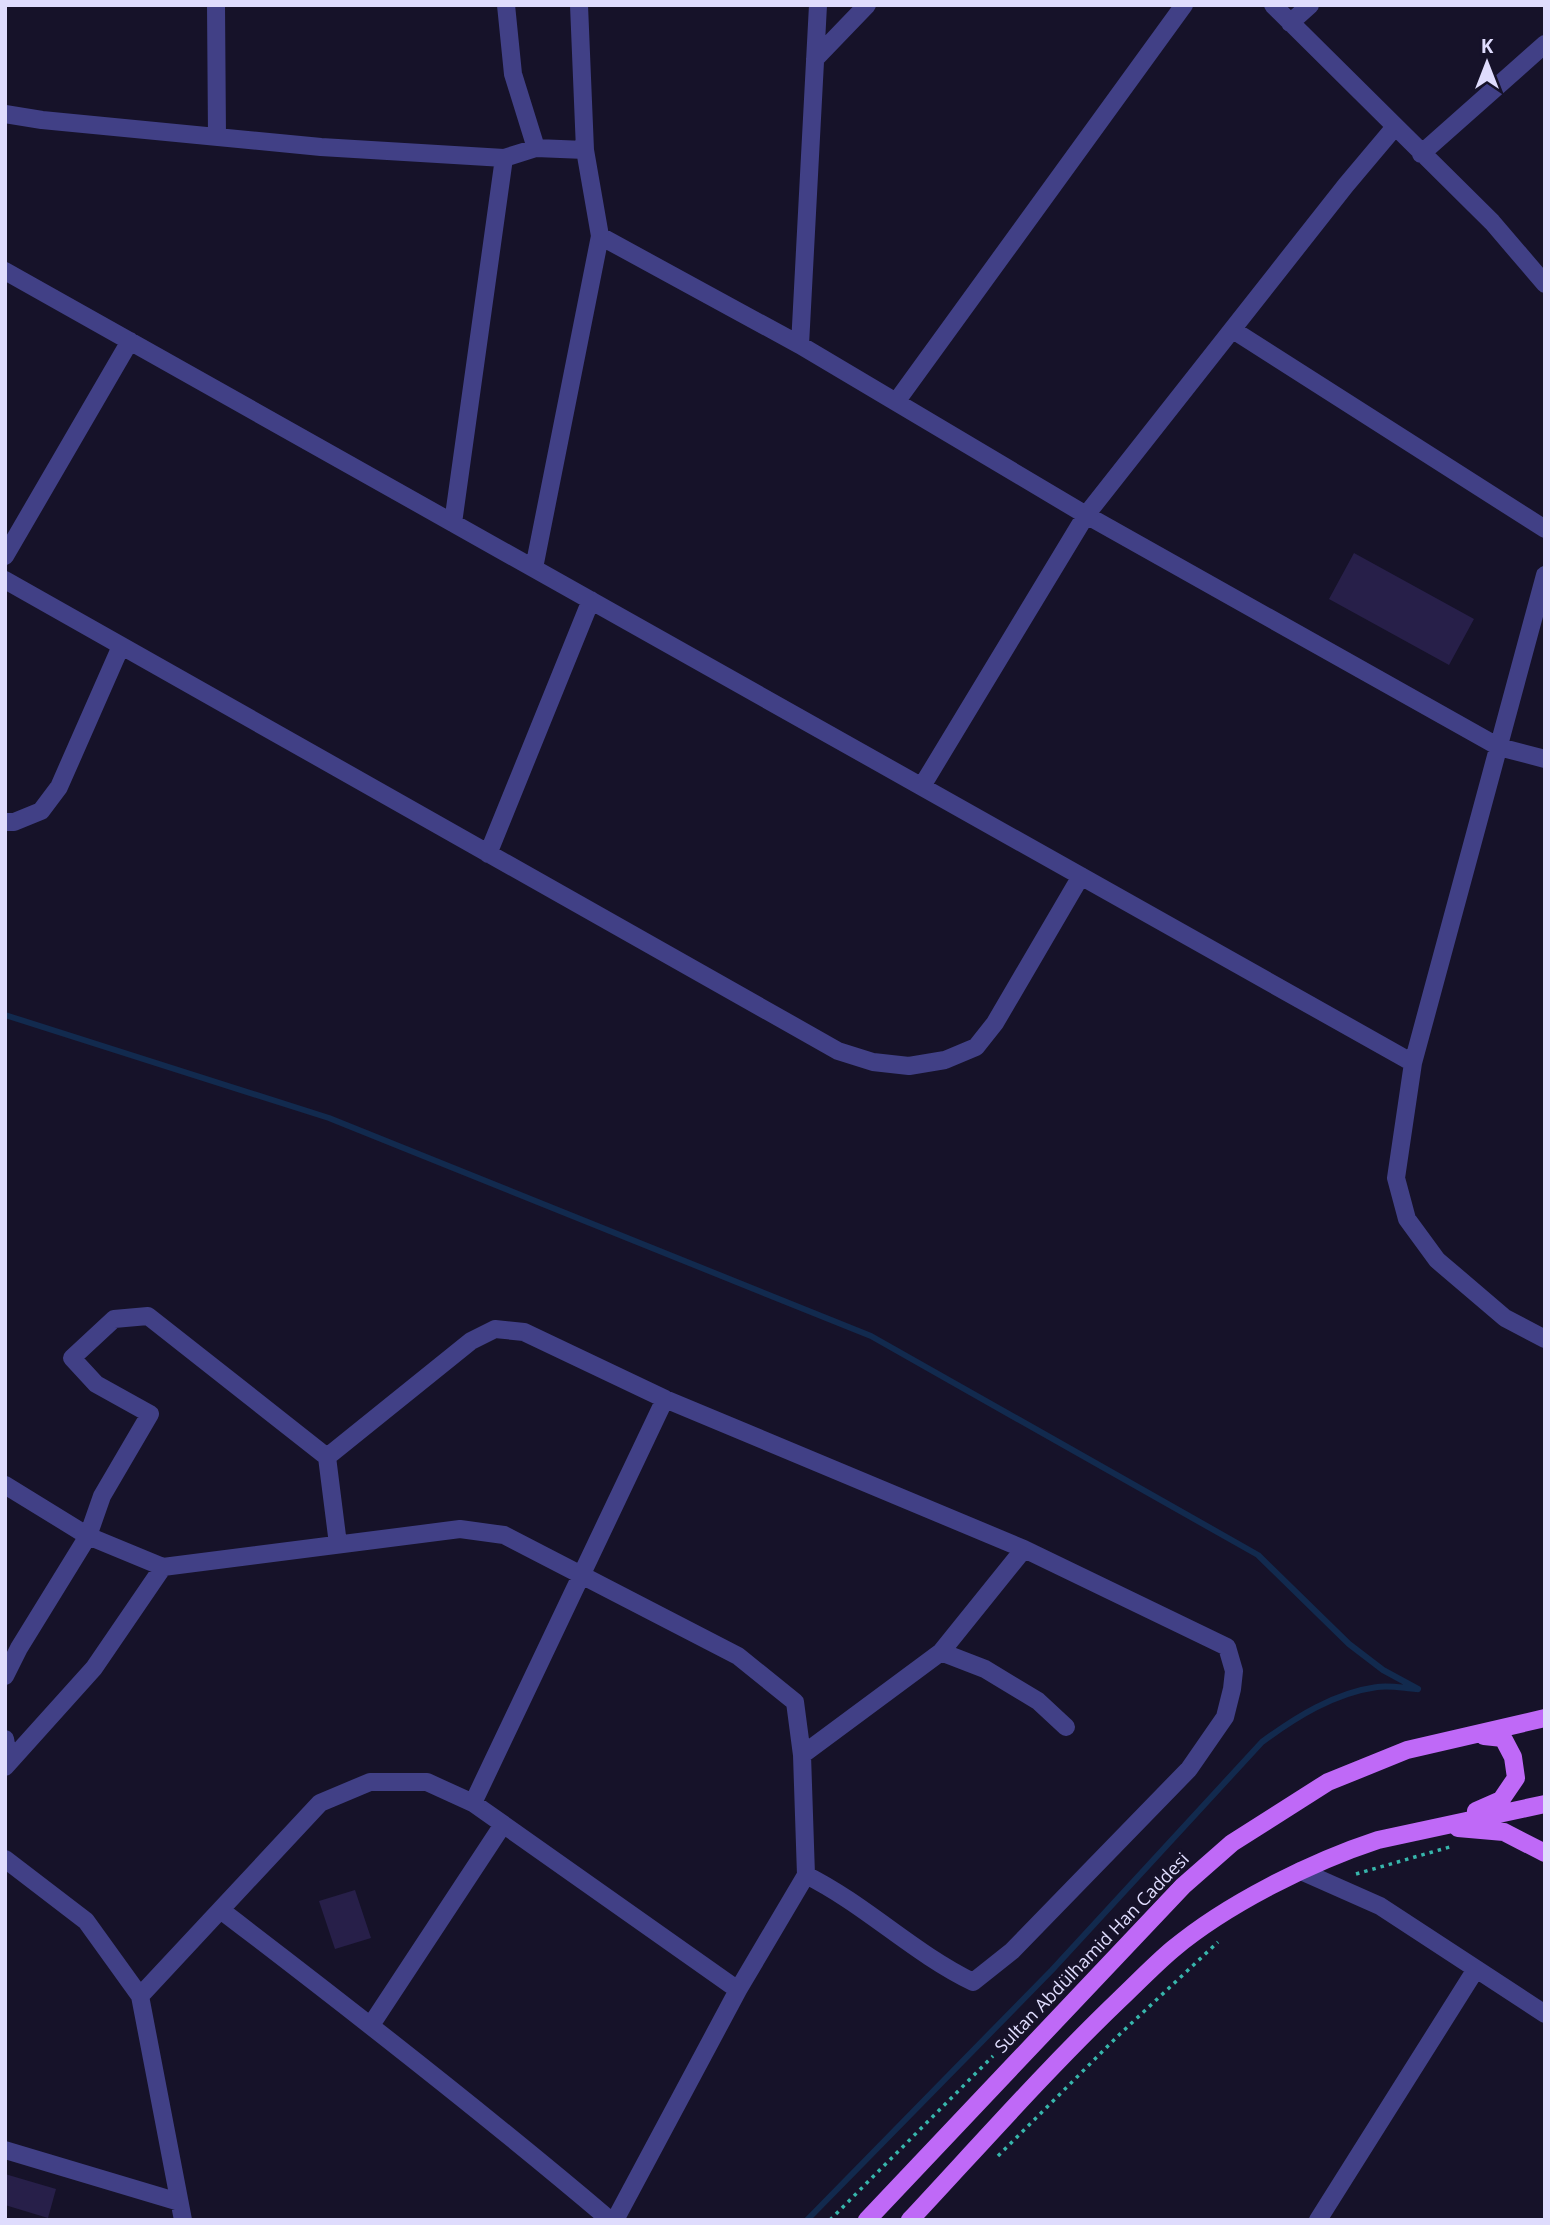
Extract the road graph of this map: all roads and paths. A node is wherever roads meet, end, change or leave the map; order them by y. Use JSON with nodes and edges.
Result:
{"nodes":[{"id":1,"x":216,"y":5,"type":"edge"},
{"id":2,"x":506,"y":5,"type":"edge"},
{"id":3,"x":579,"y":5,"type":"edge"},
{"id":4,"x":818,"y":5,"type":"edge"},
{"id":5,"x":867,"y":5,"type":"edge"},
{"id":6,"x":1184,"y":5,"type":"edge"},
{"id":7,"x":1273,"y":5,"type":"edge"},
{"id":8,"x":1310,"y":5,"type":"edge"},
{"id":9,"x":1290,"y":23,"type":"junction"},
{"id":10,"x":1545,"y":44,"type":"edge"},
{"id":11,"x":815,"y":59,"type":"junction"},
{"id":12,"x":5,"y":114,"type":"edge"},
{"id":13,"x":1394,"y":128,"type":"junction"},
{"id":14,"x":217,"y":137,"type":"junction"},
{"id":15,"x":536,"y":148,"type":"junction"},
{"id":16,"x":585,"y":150,"type":"junction"},
{"id":17,"x":1422,"y":155,"type":"junction"},
{"id":18,"x":504,"y":158,"type":"junction"},
{"id":19,"x":600,"y":236,"type":"junction"},
{"id":20,"x":5,"y":271,"type":"edge"},
{"id":21,"x":1545,"y":284,"type":"edge"},
{"id":22,"x":1233,"y":330,"type":"junction"},
{"id":23,"x":130,"y":341,"type":"junction"},
{"id":24,"x":800,"y":345,"type":"junction"},
{"id":25,"x":897,"y":402,"type":"junction"},
{"id":26,"x":1086,"y":515,"type":"junction"},
{"id":27,"x":453,"y":523,"type":"junction"},
{"id":28,"x":1545,"y":529,"type":"edge"},
{"id":29,"x":5,"y":556,"type":"edge"},
{"id":30,"x":534,"y":568,"type":"junction"},
{"id":31,"x":1545,"y":575,"type":"edge"},
{"id":32,"x":5,"y":580,"type":"edge"},
{"id":33,"x":591,"y":600,"type":"junction"},
{"id":34,"x":121,"y":646,"type":"junction"},
{"id":35,"x":1499,"y":747,"type":"junction"},
{"id":36,"x":1545,"y":759,"type":"edge"},
{"id":37,"x":922,"y":786,"type":"junction"},
{"id":38,"x":5,"y":822,"type":"edge"},
{"id":39,"x":488,"y":853,"type":"junction"},
{"id":40,"x":1081,"y":876,"type":"junction"},
{"id":41,"x":1413,"y":1063,"type":"junction"},
{"id":42,"x":1545,"y":1339,"type":"edge"},
{"id":43,"x":666,"y":1399,"type":"junction"},
{"id":44,"x":327,"y":1457,"type":"junction"},
{"id":45,"x":5,"y":1485,"type":"edge"},
{"id":46,"x":88,"y":1536,"type":"junction"},
{"id":47,"x":338,"y":1544,"type":"junction"},
{"id":48,"x":1024,"y":1549,"type":"junction"},
{"id":49,"x":163,"y":1567,"type":"junction"},
{"id":50,"x":583,"y":1575,"type":"junction"},
{"id":51,"x":941,"y":1653,"type":"junction"},
{"id":52,"x":5,"y":1676,"type":"edge"},
{"id":53,"x":1545,"y":1718,"type":"edge"},
{"id":54,"x":1066,"y":1727,"type":"dead end"},
{"id":55,"x":1474,"y":1735,"type":"junction"},
{"id":56,"x":5,"y":1739,"type":"edge"},
{"id":57,"x":802,"y":1755,"type":"junction"},
{"id":58,"x":7,"y":1763,"type":"edge"},
{"id":59,"x":473,"y":1803,"type":"junction"},
{"id":60,"x":1545,"y":1804,"type":"edge"},
{"id":61,"x":502,"y":1826,"type":"junction"},
{"id":62,"x":1441,"y":1826,"type":"junction"},
{"id":63,"x":1464,"y":1843,"type":"dead end"},
{"id":64,"x":1545,"y":1853,"type":"edge"},
{"id":65,"x":5,"y":1859,"type":"edge"},
{"id":66,"x":1301,"y":1871,"type":"junction"},
{"id":67,"x":806,"y":1875,"type":"junction"},
{"id":68,"x":1330,"y":1884,"type":"junction"},
{"id":69,"x":222,"y":1911,"type":"junction"},
{"id":70,"x":1221,"y":1939,"type":"dead end"},
{"id":71,"x":1476,"y":1969,"type":"junction"},
{"id":72,"x":738,"y":1990,"type":"junction"},
{"id":73,"x":140,"y":1996,"type":"junction"},
{"id":74,"x":1545,"y":2014,"type":"edge"},
{"id":75,"x":371,"y":2025,"type":"junction"},
{"id":76,"x":5,"y":2150,"type":"edge"},
{"id":77,"x":993,"y":2161,"type":"dead end"},
{"id":78,"x":181,"y":2211,"type":"edge"},
{"id":79,"x":610,"y":2220,"type":"edge"},
{"id":80,"x":615,"y":2220,"type":"edge"},
{"id":81,"x":867,"y":2220,"type":"edge"},
{"id":82,"x":910,"y":2220,"type":"edge"},
{"id":83,"x":1318,"y":2220,"type":"edge"}],
"edges":[{"from":1,"to":14,"type":"street"},
{"from":2,"to":15,"type":"street"},
{"from":3,"to":16,"type":"street"},
{"from":4,"to":11,"type":"street"},
{"from":5,"to":11,"type":"street"},
{"from":6,"to":25,"type":"street"},
{"from":7,"to":9,"type":"street"},
{"from":8,"to":9,"type":"street"},
{"from":9,"to":13,"type":"street"},
{"from":10,"to":17,"type":"street"},
{"from":11,"to":24,"type":"street"},
{"from":12,"to":14,"type":"street"},
{"from":13,"to":17,"type":"street"},
{"from":13,"to":22,"type":"street"},
{"from":14,"to":18,"type":"street"},
{"from":15,"to":16,"type":"street"},
{"from":15,"to":18,"type":"street"},
{"from":16,"to":19,"type":"street"},
{"from":17,"to":21,"type":"street"},
{"from":18,"to":27,"type":"street"},
{"from":19,"to":24,"type":"street"},
{"from":19,"to":30,"type":"street"},
{"from":20,"to":23,"type":"street"},
{"from":22,"to":26,"type":"street"},
{"from":22,"to":28,"type":"street"},
{"from":23,"to":27,"type":"street"},
{"from":23,"to":29,"type":"street"},
{"from":24,"to":25,"type":"street"},
{"from":25,"to":26,"type":"street"},
{"from":26,"to":35,"type":"street"},
{"from":26,"to":37,"type":"street"},
{"from":27,"to":30,"type":"street"},
{"from":30,"to":33,"type":"street"},
{"from":31,"to":35,"type":"street"},
{"from":32,"to":34,"type":"street"},
{"from":33,"to":37,"type":"street"},
{"from":33,"to":39,"type":"street"},
{"from":34,"to":38,"type":"street"},
{"from":34,"to":39,"type":"street"},
{"from":35,"to":36,"type":"street"},
{"from":35,"to":41,"type":"street"},
{"from":37,"to":40,"type":"street"},
{"from":39,"to":40,"type":"street"},
{"from":40,"to":41,"type":"street"},
{"from":41,"to":42,"type":"street"},
{"from":43,"to":44,"type":"street"},
{"from":43,"to":48,"type":"street"},
{"from":43,"to":50,"type":"street"},
{"from":44,"to":46,"type":"street"},
{"from":44,"to":47,"type":"street"},
{"from":45,"to":46,"type":"street"},
{"from":46,"to":49,"type":"street"},
{"from":46,"to":52,"type":"street"},
{"from":47,"to":49,"type":"street"},
{"from":47,"to":50,"type":"street"},
{"from":48,"to":51,"type":"street"},
{"from":48,"to":67,"type":"street"},
{"from":49,"to":58,"type":"street"},
{"from":50,"to":57,"type":"street"},
{"from":50,"to":59,"type":"street"},
{"from":51,"to":54,"type":"street"},
{"from":51,"to":57,"type":"street"},
{"from":53,"to":55,"type":"main road","name":"Sultan Abdülhamid Han Caddesi"},
{"from":55,"to":62,"type":"main road"},
{"from":55,"to":81,"type":"main road","name":"Sultan Abdülhamid Han Caddesi"},
{"from":56,"to":58,"type":"street"},
{"from":57,"to":67,"type":"street"},
{"from":59,"to":61,"type":"street"},
{"from":59,"to":69,"type":"street"},
{"from":60,"to":62,"type":"main road"},
{"from":61,"to":72,"type":"street"},
{"from":61,"to":75,"type":"street"},
{"from":62,"to":64,"type":"main road"},
{"from":62,"to":66,"type":"main road"},
{"from":63,"to":68,"type":"path"},
{"from":65,"to":73,"type":"street"},
{"from":66,"to":68,"type":"street"},
{"from":66,"to":82,"type":"main road"},
{"from":67,"to":72,"type":"street"},
{"from":68,"to":71,"type":"street"},
{"from":69,"to":73,"type":"street"},
{"from":69,"to":75,"type":"street"},
{"from":70,"to":77,"type":"path"},
{"from":71,"to":74,"type":"street"},
{"from":71,"to":83,"type":"street"},
{"from":72,"to":80,"type":"street"},
{"from":73,"to":78,"type":"street"},
{"from":75,"to":79,"type":"street"},
{"from":76,"to":78,"type":"street"}]}
